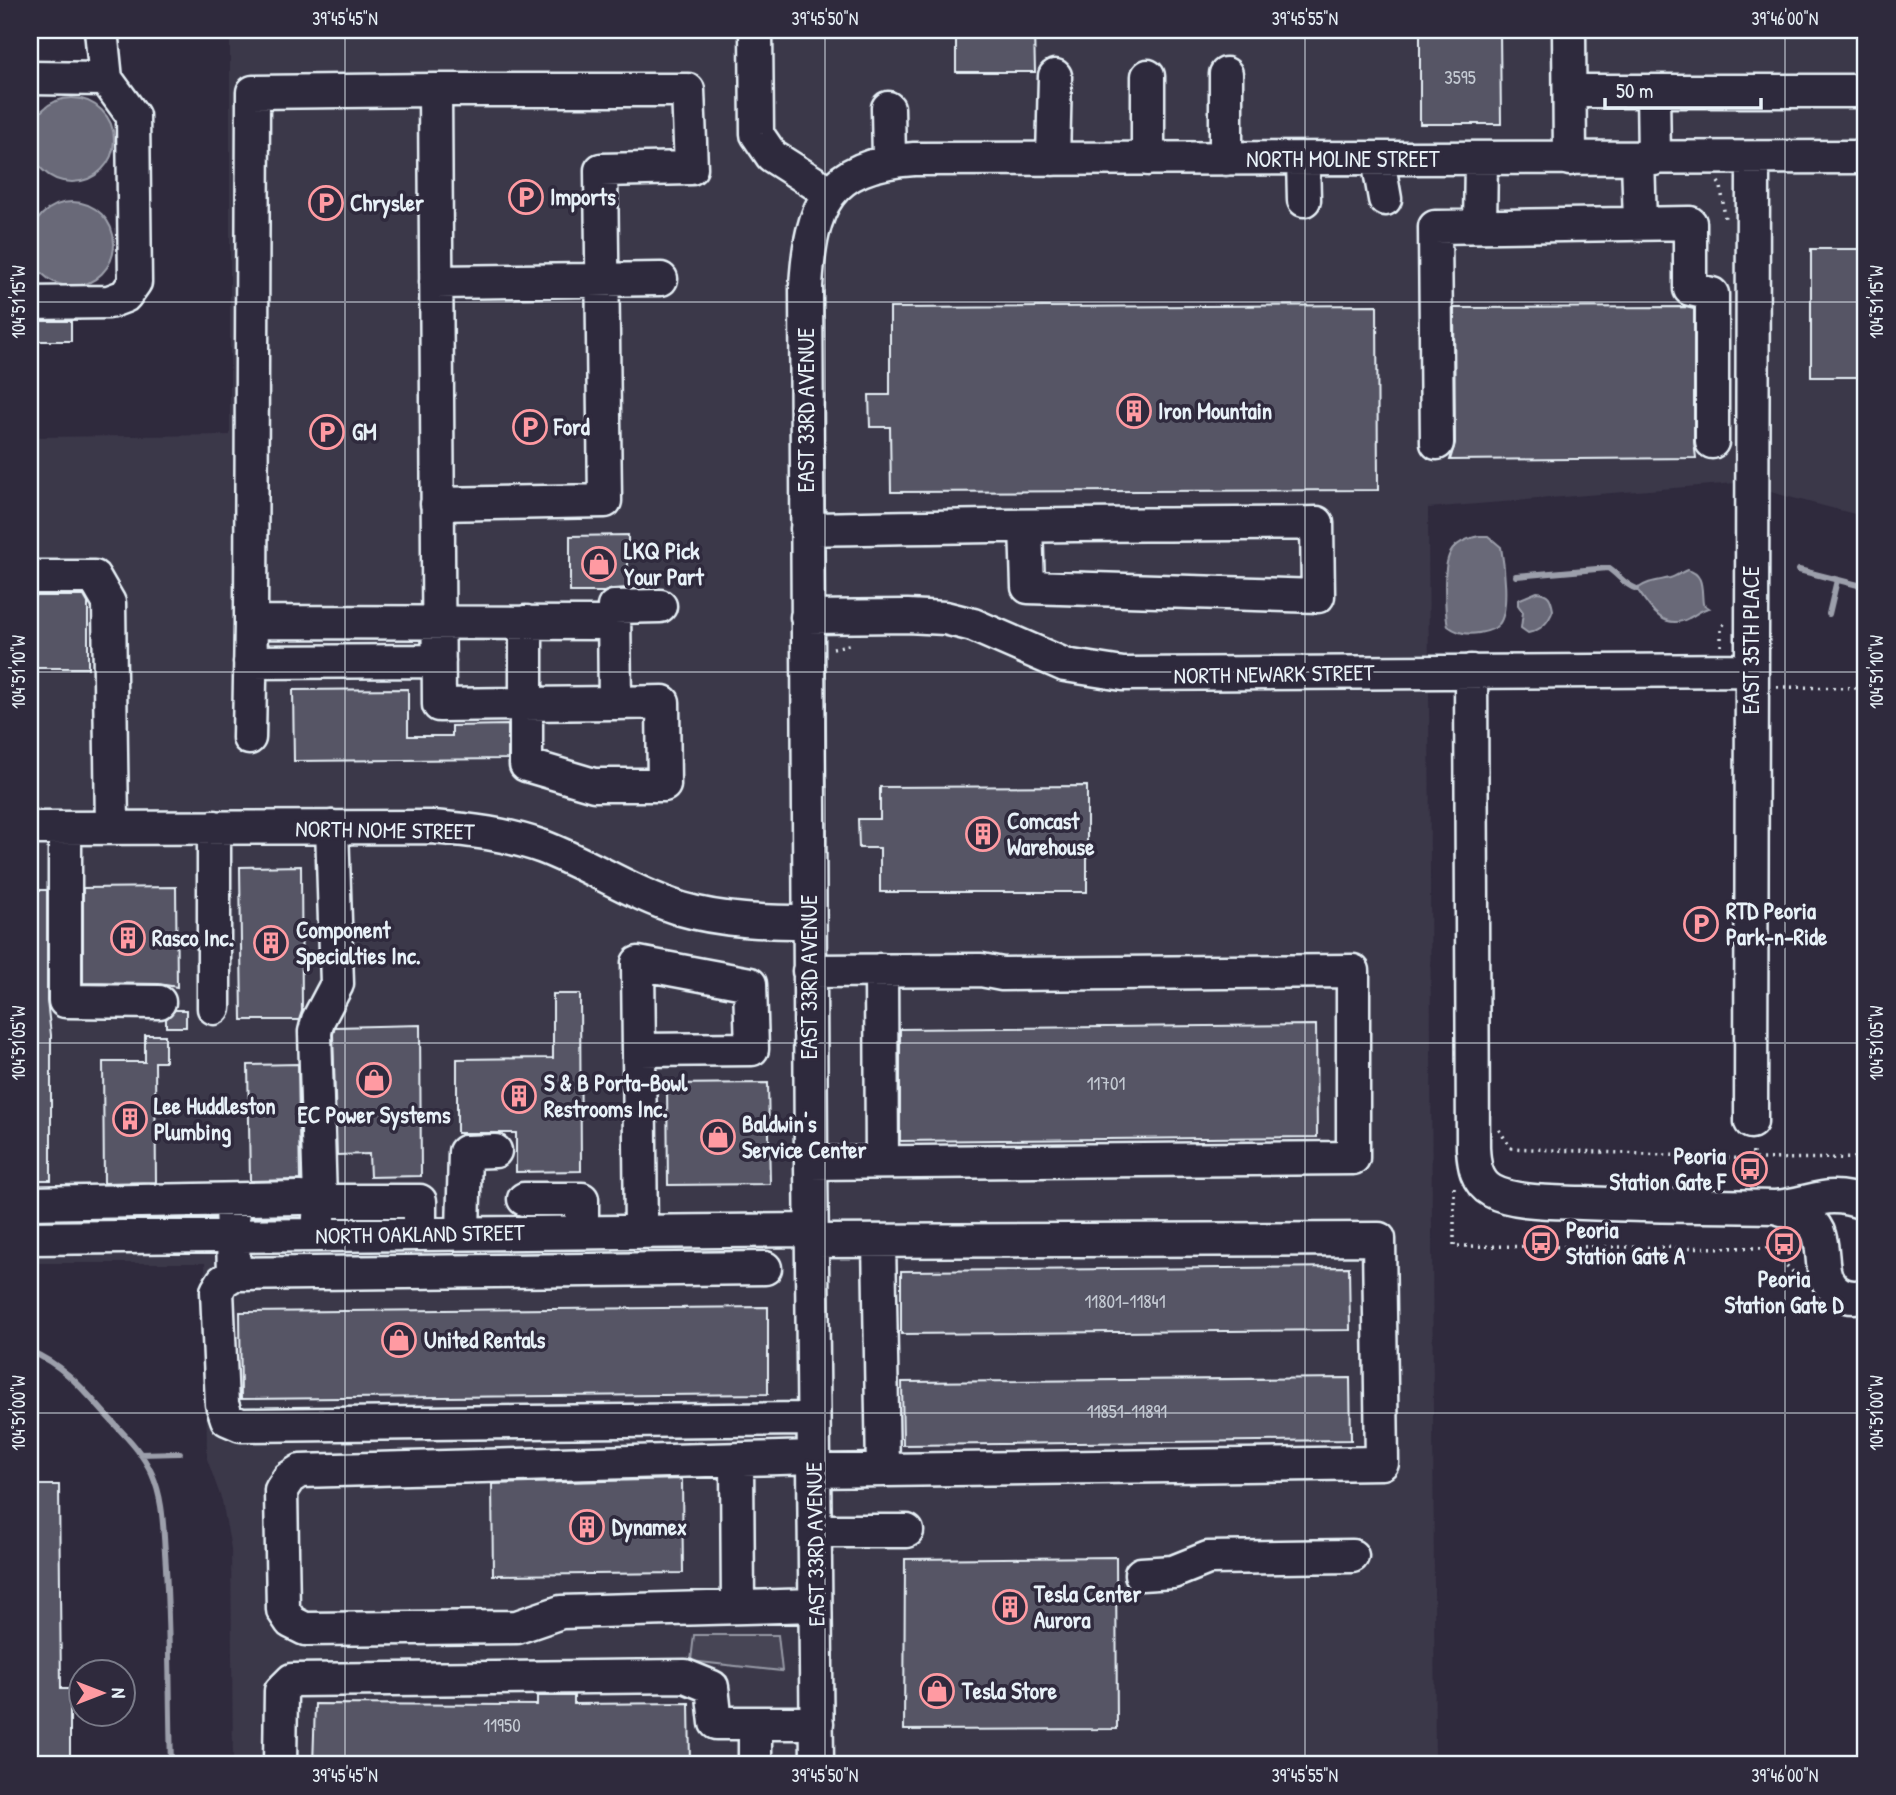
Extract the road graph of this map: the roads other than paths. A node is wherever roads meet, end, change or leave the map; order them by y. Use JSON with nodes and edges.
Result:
{"nodes":[{"id":1,"x":100,"y":30,"type":"edge"},
{"id":2,"x":756,"y":30,"type":"edge"},
{"id":3,"x":1569,"y":30,"type":"edge"},
{"id":4,"x":1226,"y":74,"type":"dead end"},
{"id":5,"x":1055,"y":76,"type":"dead end"},
{"id":6,"x":1148,"y":76,"type":"dead end"},
{"id":7,"x":30,"y":78,"type":"edge"},
{"id":8,"x":106,"y":79,"type":"junction"},
{"id":9,"x":435,"y":90,"type":"junction"},
{"id":10,"x":1570,"y":91,"type":"junction"},
{"id":11,"x":1653,"y":91,"type":"junction"},
{"id":12,"x":1866,"y":91,"type":"edge"},
{"id":13,"x":888,"y":108,"type":"dead end"},
{"id":14,"x":1866,"y":157,"type":"edge"},
{"id":15,"x":1053,"y":159,"type":"junction"},
{"id":16,"x":1148,"y":159,"type":"junction"},
{"id":17,"x":1226,"y":159,"type":"junction"},
{"id":18,"x":1303,"y":159,"type":"junction"},
{"id":19,"x":1378,"y":159,"type":"junction"},
{"id":20,"x":1481,"y":159,"type":"junction"},
{"id":21,"x":1570,"y":159,"type":"junction"},
{"id":22,"x":1646,"y":159,"type":"junction"},
{"id":23,"x":1753,"y":159,"type":"junction"},
{"id":24,"x":889,"y":160,"type":"junction"},
{"id":25,"x":830,"y":193,"type":"junction"},
{"id":26,"x":1304,"y":200,"type":"dead end"},
{"id":27,"x":1385,"y":200,"type":"dead end"},
{"id":28,"x":1640,"y":223,"type":"junction"},
{"id":29,"x":1480,"y":226,"type":"junction"},
{"id":30,"x":661,"y":279,"type":"dead end"},
{"id":31,"x":602,"y":281,"type":"junction"},
{"id":32,"x":436,"y":282,"type":"junction"},
{"id":33,"x":30,"y":303,"type":"edge"},
{"id":34,"x":1712,"y":442,"type":"dead end"},
{"id":35,"x":1437,"y":443,"type":"dead end"},
{"id":36,"x":437,"y":503,"type":"junction"},
{"id":37,"x":1026,"y":526,"type":"junction"},
{"id":38,"x":807,"y":529,"type":"junction"},
{"id":39,"x":30,"y":577,"type":"edge"},
{"id":40,"x":660,"y":606,"type":"dead end"},
{"id":41,"x":807,"y":617,"type":"junction"},
{"id":42,"x":251,"y":622,"type":"junction"},
{"id":43,"x":439,"y":622,"type":"junction"},
{"id":44,"x":526,"y":622,"type":"junction"},
{"id":45,"x":614,"y":623,"type":"junction"},
{"id":46,"x":439,"y":661,"type":"junction"},
{"id":47,"x":250,"y":662,"type":"junction"},
{"id":48,"x":1751,"y":670,"type":"junction"},
{"id":49,"x":1471,"y":671,"type":"junction"},
{"id":50,"x":615,"y":703,"type":"junction"},
{"id":51,"x":526,"y":705,"type":"junction"},
{"id":52,"x":249,"y":738,"type":"dead end"},
{"id":53,"x":214,"y":827,"type":"junction"},
{"id":54,"x":331,"y":827,"type":"junction"},
{"id":55,"x":30,"y":828,"type":"edge"},
{"id":56,"x":65,"y":828,"type":"junction"},
{"id":57,"x":112,"y":828,"type":"junction"},
{"id":58,"x":809,"y":922,"type":"junction"},
{"id":59,"x":881,"y":970,"type":"junction"},
{"id":60,"x":809,"y":971,"type":"junction"},
{"id":61,"x":159,"y":1002,"type":"dead end"},
{"id":62,"x":214,"y":1008,"type":"dead end"},
{"id":63,"x":639,"y":1050,"type":"dead end"},
{"id":64,"x":1751,"y":1122,"type":"dead end"},
{"id":65,"x":495,"y":1151,"type":"dead end"},
{"id":66,"x":882,"y":1162,"type":"junction"},
{"id":67,"x":811,"y":1163,"type":"junction"},
{"id":68,"x":524,"y":1199,"type":"dead end"},
{"id":69,"x":232,"y":1200,"type":"junction"},
{"id":70,"x":310,"y":1200,"type":"junction"},
{"id":71,"x":30,"y":1203,"type":"edge"},
{"id":72,"x":1866,"y":1204,"type":"edge"},
{"id":73,"x":1775,"y":1207,"type":"junction"},
{"id":74,"x":640,"y":1231,"type":"junction"},
{"id":75,"x":705,"y":1231,"type":"junction"},
{"id":76,"x":576,"y":1232,"type":"junction"},
{"id":77,"x":440,"y":1233,"type":"junction"},
{"id":78,"x":310,"y":1235,"type":"junction"},
{"id":79,"x":811,"y":1235,"type":"junction"},
{"id":80,"x":234,"y":1236,"type":"junction"},
{"id":81,"x":30,"y":1238,"type":"edge"},
{"id":82,"x":879,"y":1241,"type":"junction"},
{"id":83,"x":765,"y":1268,"type":"dead end"},
{"id":84,"x":705,"y":1269,"type":"junction"},
{"id":85,"x":569,"y":1270,"type":"junction"},
{"id":86,"x":436,"y":1272,"type":"junction"},
{"id":87,"x":302,"y":1273,"type":"junction"},
{"id":88,"x":234,"y":1274,"type":"junction"},
{"id":89,"x":1866,"y":1295,"type":"edge"},
{"id":90,"x":813,"y":1419,"type":"junction"},
{"id":91,"x":737,"y":1461,"type":"junction"},
{"id":92,"x":814,"y":1464,"type":"junction"},
{"id":93,"x":883,"y":1470,"type":"junction"},
{"id":94,"x":815,"y":1531,"type":"junction"},
{"id":95,"x":907,"y":1531,"type":"dead end"},
{"id":96,"x":1352,"y":1556,"type":"dead end"},
{"id":97,"x":1141,"y":1574,"type":"dead end"},
{"id":98,"x":738,"y":1605,"type":"junction"},
{"id":99,"x":815,"y":1605,"type":"junction"},
{"id":100,"x":817,"y":1723,"type":"junction"},
{"id":101,"x":755,"y":1724,"type":"junction"},
{"id":102,"x":280,"y":1765,"type":"edge"},
{"id":103,"x":755,"y":1765,"type":"edge"},
{"id":104,"x":817,"y":1765,"type":"edge"}],
"edges":[{"from":1,"to":8,"type":"street"},
{"from":2,"to":25,"type":"street"},
{"from":3,"to":10,"type":"street"},
{"from":4,"to":17,"type":"street"},
{"from":5,"to":15,"type":"street"},
{"from":6,"to":16,"type":"street"},
{"from":7,"to":8,"type":"street"},
{"from":8,"to":33,"type":"street"},
{"from":9,"to":31,"type":"street"},
{"from":9,"to":32,"type":"street"},
{"from":9,"to":42,"type":"street"},
{"from":10,"to":11,"type":"street"},
{"from":10,"to":21,"type":"street"},
{"from":11,"to":12,"type":"street"},
{"from":11,"to":22,"type":"street"},
{"from":13,"to":24,"type":"street"},
{"from":14,"to":23,"type":"street","name":"NORTH MOLINE STREET"},
{"from":15,"to":16,"type":"street","name":"NORTH MOLINE STREET"},
{"from":15,"to":24,"type":"street","name":"NORTH MOLINE STREET"},
{"from":16,"to":17,"type":"street","name":"NORTH MOLINE STREET"},
{"from":17,"to":18,"type":"street","name":"NORTH MOLINE STREET"},
{"from":18,"to":19,"type":"street","name":"NORTH MOLINE STREET"},
{"from":18,"to":26,"type":"street"},
{"from":19,"to":20,"type":"street","name":"NORTH MOLINE STREET"},
{"from":19,"to":27,"type":"street"},
{"from":20,"to":21,"type":"street","name":"NORTH MOLINE STREET"},
{"from":20,"to":29,"type":"street"},
{"from":21,"to":22,"type":"street","name":"NORTH MOLINE STREET"},
{"from":22,"to":23,"type":"street","name":"NORTH MOLINE STREET"},
{"from":22,"to":28,"type":"street"},
{"from":23,"to":48,"type":"street","name":"EAST 35TH PLACE"},
{"from":24,"to":25,"type":"street","name":"NORTH MOLINE STREET"},
{"from":25,"to":38,"type":"street","name":"EAST 33RD AVENUE"},
{"from":28,"to":29,"type":"street"},
{"from":28,"to":34,"type":"street"},
{"from":29,"to":35,"type":"street"},
{"from":30,"to":31,"type":"street"},
{"from":31,"to":32,"type":"street"},
{"from":31,"to":36,"type":"street"},
{"from":32,"to":36,"type":"street"},
{"from":36,"to":43,"type":"street"},
{"from":37,"to":37,"type":"street"},
{"from":37,"to":38,"type":"street"},
{"from":38,"to":41,"type":"street","name":"EAST 33RD AVENUE"},
{"from":39,"to":57,"type":"street"},
{"from":40,"to":45,"type":"street"},
{"from":41,"to":49,"type":"street","name":"NORTH NEWARK STREET"},
{"from":41,"to":58,"type":"street","name":"EAST 33RD AVENUE"},
{"from":42,"to":43,"type":"street"},
{"from":42,"to":47,"type":"street"},
{"from":43,"to":44,"type":"street"},
{"from":43,"to":46,"type":"street"},
{"from":44,"to":45,"type":"street"},
{"from":44,"to":51,"type":"street"},
{"from":45,"to":50,"type":"street"},
{"from":46,"to":47,"type":"street"},
{"from":46,"to":51,"type":"street"},
{"from":47,"to":52,"type":"street"},
{"from":48,"to":49,"type":"street","name":"NORTH NEWARK STREET"},
{"from":48,"to":64,"type":"street","name":"EAST 35TH PLACE"},
{"from":49,"to":73,"type":"street"},
{"from":50,"to":51,"type":"street"},
{"from":50,"to":51,"type":"street"},
{"from":53,"to":54,"type":"street","name":"NORTH NOME STREET"},
{"from":53,"to":57,"type":"street","name":"NORTH NOME STREET"},
{"from":53,"to":62,"type":"street"},
{"from":54,"to":58,"type":"street","name":"NORTH NOME STREET"},
{"from":54,"to":70,"type":"street"},
{"from":55,"to":56,"type":"street","name":"NORTH NOME STREET"},
{"from":56,"to":57,"type":"street","name":"NORTH NOME STREET"},
{"from":56,"to":61,"type":"street"},
{"from":58,"to":60,"type":"street","name":"EAST 33RD AVENUE"},
{"from":59,"to":60,"type":"street"},
{"from":59,"to":66,"type":"street"},
{"from":59,"to":66,"type":"street"},
{"from":60,"to":67,"type":"street","name":"EAST 33RD AVENUE"},
{"from":63,"to":74,"type":"street"},
{"from":65,"to":77,"type":"street"},
{"from":66,"to":67,"type":"street"},
{"from":67,"to":79,"type":"street","name":"EAST 33RD AVENUE"},
{"from":68,"to":76,"type":"street"},
{"from":69,"to":70,"type":"street"},
{"from":69,"to":71,"type":"street"},
{"from":69,"to":80,"type":"street"},
{"from":70,"to":77,"type":"street"},
{"from":70,"to":78,"type":"street"},
{"from":72,"to":73,"type":"street"},
{"from":73,"to":89,"type":"street"},
{"from":74,"to":75,"type":"street","name":"NORTH OAKLAND STREET"},
{"from":74,"to":76,"type":"street","name":"NORTH OAKLAND STREET"},
{"from":75,"to":79,"type":"street","name":"NORTH OAKLAND STREET"},
{"from":75,"to":84,"type":"street"},
{"from":76,"to":77,"type":"street","name":"NORTH OAKLAND STREET"},
{"from":76,"to":85,"type":"street"},
{"from":77,"to":78,"type":"street","name":"NORTH OAKLAND STREET"},
{"from":77,"to":86,"type":"street"},
{"from":78,"to":80,"type":"street","name":"NORTH OAKLAND STREET"},
{"from":78,"to":87,"type":"street"},
{"from":79,"to":82,"type":"street","name":"NORTH OAKLAND STREET"},
{"from":79,"to":90,"type":"street","name":"EAST 33RD AVENUE"},
{"from":80,"to":81,"type":"street","name":"NORTH OAKLAND STREET"},
{"from":80,"to":88,"type":"street"},
{"from":82,"to":93,"type":"street"},
{"from":82,"to":93,"type":"street","name":"NORTH OAKLAND STREET"},
{"from":83,"to":84,"type":"street"},
{"from":84,"to":85,"type":"street"},
{"from":85,"to":86,"type":"street"},
{"from":86,"to":87,"type":"street"},
{"from":87,"to":88,"type":"street"},
{"from":88,"to":90,"type":"street"},
{"from":90,"to":92,"type":"street","name":"EAST 33RD AVENUE"},
{"from":91,"to":92,"type":"street"},
{"from":91,"to":98,"type":"street"},
{"from":91,"to":98,"type":"street"},
{"from":92,"to":93,"type":"street"},
{"from":92,"to":94,"type":"street","name":"EAST 33RD AVENUE"},
{"from":94,"to":95,"type":"street"},
{"from":94,"to":99,"type":"street","name":"EAST 33RD AVENUE"},
{"from":96,"to":97,"type":"street"},
{"from":98,"to":99,"type":"street"},
{"from":99,"to":100,"type":"street","name":"EAST 33RD AVENUE"},
{"from":100,"to":101,"type":"street"},
{"from":100,"to":104,"type":"street","name":"EAST 33RD AVENUE"},
{"from":101,"to":102,"type":"street"},
{"from":101,"to":103,"type":"street"}]}
